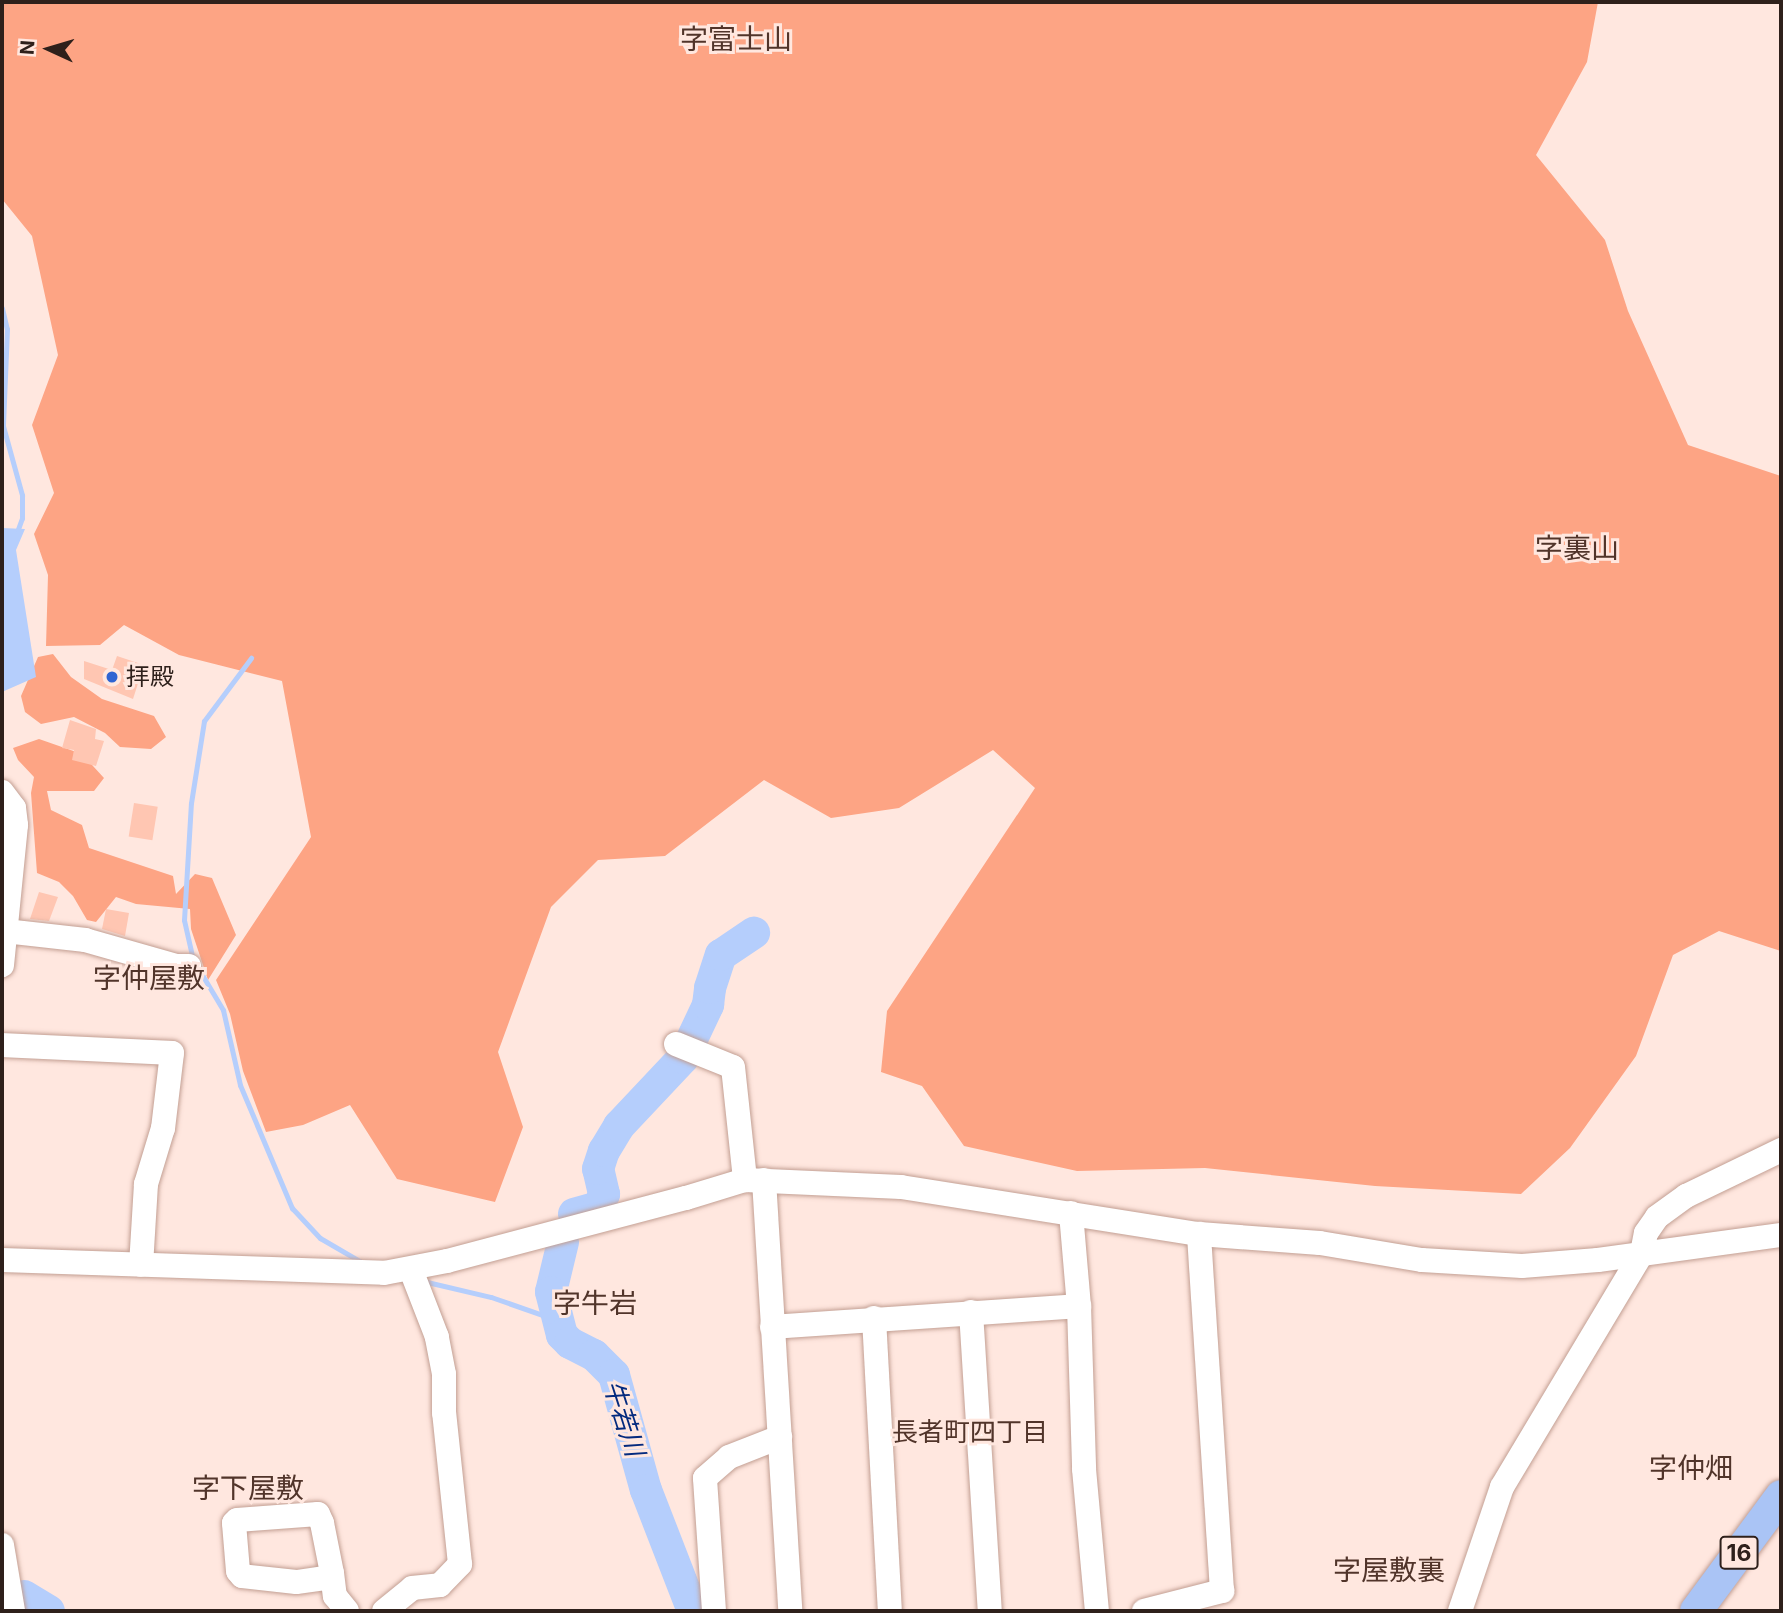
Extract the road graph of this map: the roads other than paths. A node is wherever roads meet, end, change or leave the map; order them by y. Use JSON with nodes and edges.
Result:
{"nodes":[{"id":1,"x":2,"y":792,"type":"edge"},
{"id":2,"x":4,"y":936,"type":"edge"},
{"id":3,"x":2,"y":965,"type":"edge"},
{"id":4,"x":189,"y":966,"type":"dead end"},
{"id":5,"x":2,"y":1045,"type":"edge"},
{"id":6,"x":687,"y":1048,"type":"dead end"},
{"id":7,"x":1781,"y":1150,"type":"edge"},
{"id":8,"x":755,"y":1180,"type":"junction"},
{"id":9,"x":1071,"y":1213,"type":"junction"},
{"id":10,"x":1199,"y":1234,"type":"junction"},
{"id":11,"x":1781,"y":1235,"type":"edge"},
{"id":12,"x":1642,"y":1253,"type":"junction"},
{"id":13,"x":2,"y":1260,"type":"edge"},
{"id":14,"x":141,"y":1265,"type":"junction"},
{"id":15,"x":411,"y":1270,"type":"junction"},
{"id":16,"x":1079,"y":1306,"type":"junction"},
{"id":17,"x":971,"y":1312,"type":"junction"},
{"id":18,"x":874,"y":1318,"type":"junction"},
{"id":19,"x":772,"y":1327,"type":"junction"},
{"id":20,"x":780,"y":1437,"type":"junction"},
{"id":21,"x":1781,"y":1496,"type":"edge"},
{"id":22,"x":2,"y":1545,"type":"edge"},
{"id":23,"x":332,"y":1577,"type":"dead end"},
{"id":24,"x":13,"y":1611,"type":"edge"},
{"id":25,"x":347,"y":1611,"type":"edge"},
{"id":26,"x":384,"y":1611,"type":"edge"},
{"id":27,"x":714,"y":1611,"type":"edge"},
{"id":28,"x":790,"y":1611,"type":"edge"},
{"id":29,"x":890,"y":1611,"type":"edge"},
{"id":30,"x":990,"y":1611,"type":"edge"},
{"id":31,"x":1097,"y":1611,"type":"edge"},
{"id":32,"x":1144,"y":1611,"type":"edge"},
{"id":33,"x":1460,"y":1611,"type":"edge"},
{"id":34,"x":1696,"y":1611,"type":"edge"}],
"edges":[{"from":1,"to":2,"type":"street"},
{"from":2,"to":3,"type":"street"},
{"from":2,"to":4,"type":"street"},
{"from":5,"to":14,"type":"street"},
{"from":6,"to":8,"type":"street"},
{"from":7,"to":12,"type":"street"},
{"from":8,"to":9,"type":"street"},
{"from":8,"to":15,"type":"street"},
{"from":8,"to":19,"type":"street"},
{"from":9,"to":10,"type":"street"},
{"from":9,"to":16,"type":"street"},
{"from":10,"to":12,"type":"street"},
{"from":10,"to":32,"type":"street"},
{"from":11,"to":12,"type":"street"},
{"from":12,"to":33,"type":"street"},
{"from":13,"to":14,"type":"street"},
{"from":14,"to":15,"type":"street"},
{"from":15,"to":26,"type":"street"},
{"from":16,"to":17,"type":"street"},
{"from":16,"to":31,"type":"street"},
{"from":17,"to":18,"type":"street"},
{"from":17,"to":30,"type":"street"},
{"from":18,"to":19,"type":"street"},
{"from":18,"to":29,"type":"street"},
{"from":19,"to":20,"type":"street"},
{"from":20,"to":27,"type":"street"},
{"from":20,"to":28,"type":"street"},
{"from":21,"to":34,"type":"main road","number":"16"},
{"from":22,"to":24,"type":"street"},
{"from":23,"to":25,"type":"street"}]}
